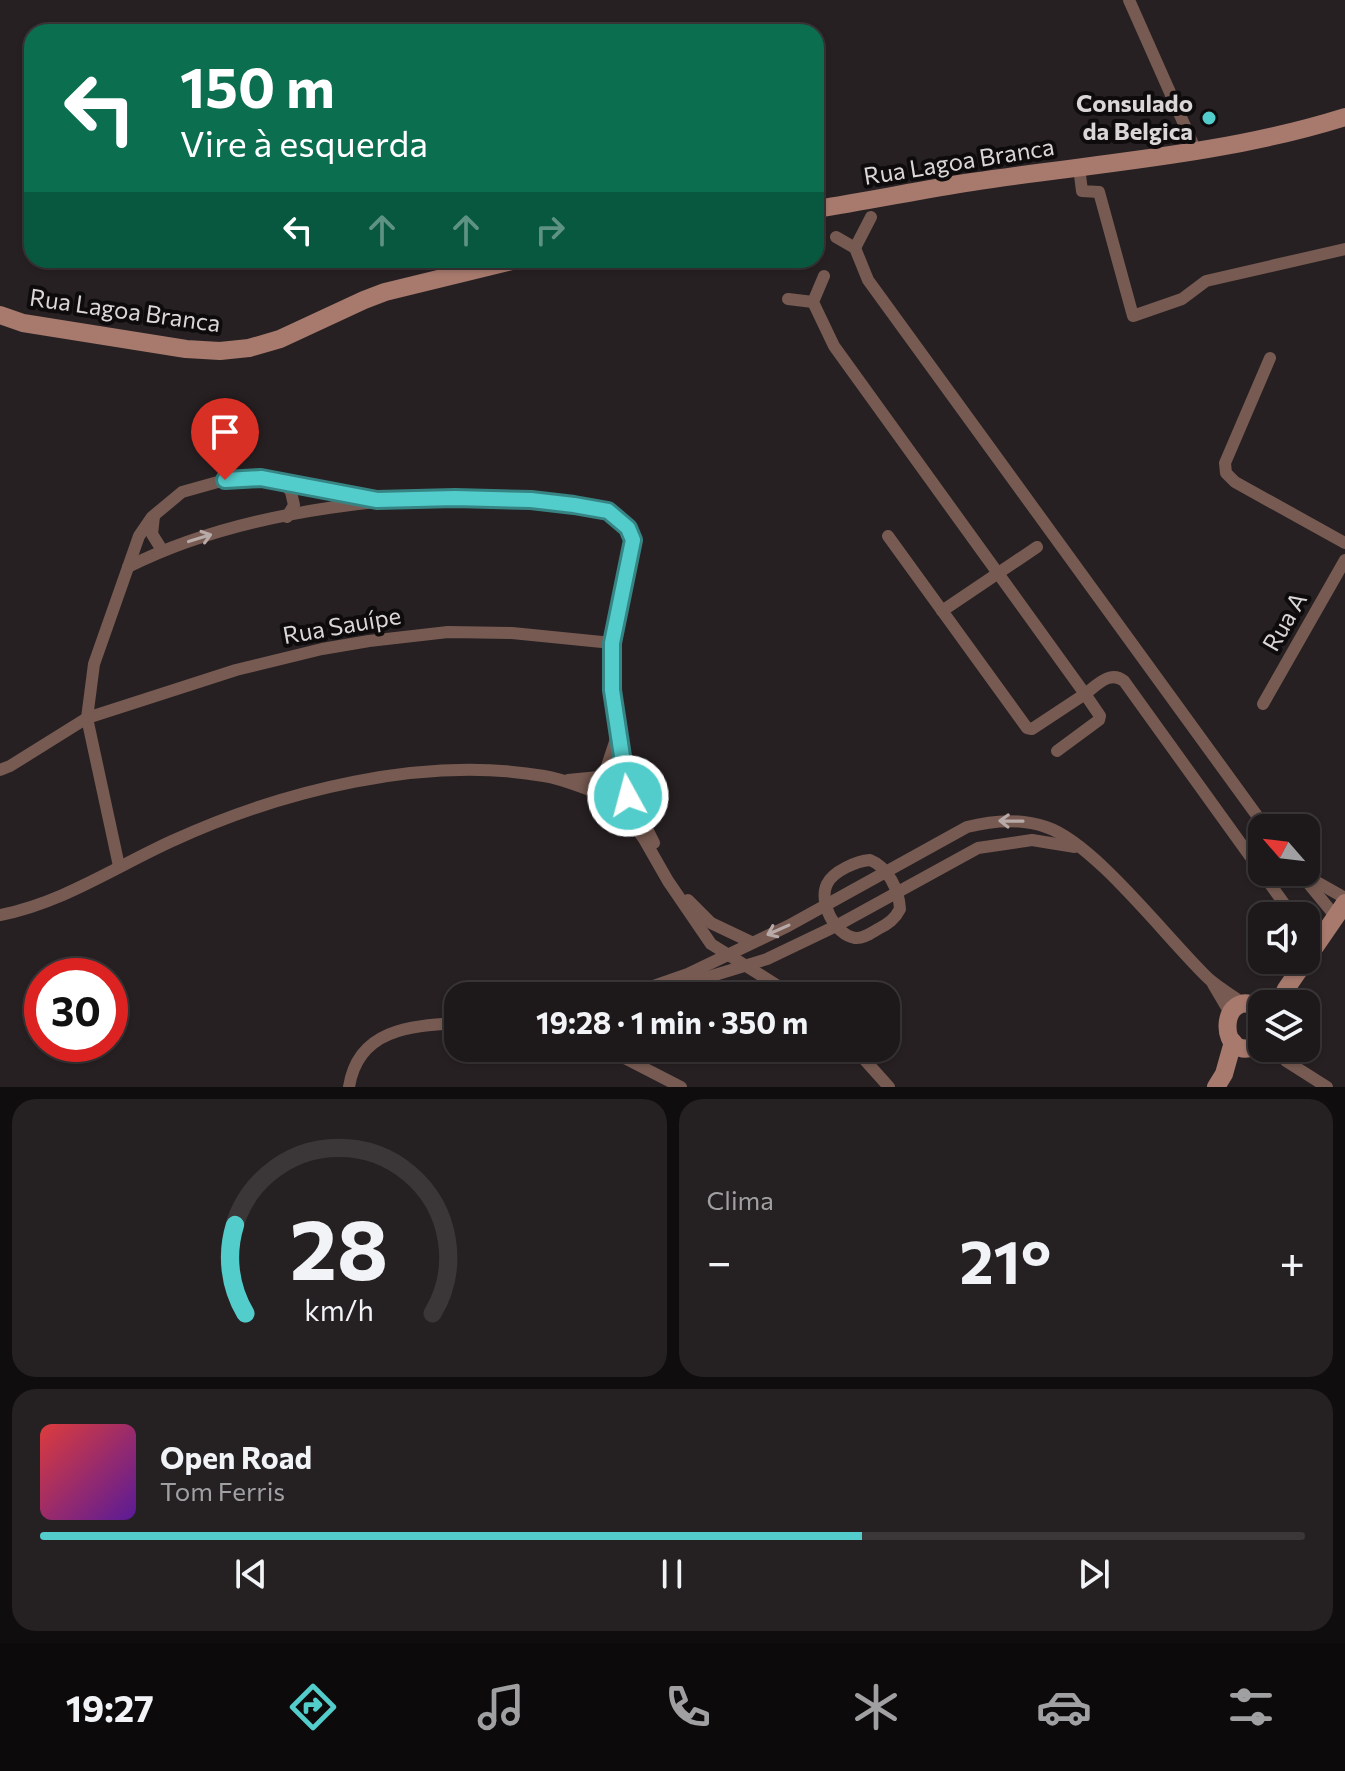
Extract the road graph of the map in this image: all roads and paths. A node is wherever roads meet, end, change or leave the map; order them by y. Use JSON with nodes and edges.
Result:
{"nodes":[{"id":1,"x":1129,"y":0,"type":"edge"},
{"id":2,"x":1345,"y":117,"type":"edge"},
{"id":3,"x":1196,"y":151,"type":"junction"},
{"id":4,"x":1079,"y":167,"type":"junction"},
{"id":5,"x":824,"y":208,"type":"edge"},
{"id":6,"x":871,"y":217,"type":"dead end"},
{"id":7,"x":836,"y":237,"type":"dead end"},
{"id":8,"x":855,"y":248,"type":"junction"},
{"id":9,"x":1345,"y":249,"type":"edge"},
{"id":10,"x":483,"y":268,"type":"edge"},
{"id":11,"x":824,"y":276,"type":"dead end"},
{"id":12,"x":788,"y":299,"type":"dead end"},
{"id":13,"x":813,"y":302,"type":"junction"},
{"id":14,"x":0,"y":315,"type":"edge"},
{"id":15,"x":1270,"y":358,"type":"dead end"},
{"id":16,"x":285,"y":484,"type":"junction"},
{"id":17,"x":377,"y":500,"type":"junction"},
{"id":18,"x":155,"y":513,"type":"junction"},
{"id":19,"x":287,"y":517,"type":"junction"},
{"id":20,"x":888,"y":536,"type":"dead end"},
{"id":21,"x":1345,"y":543,"type":"edge"},
{"id":22,"x":1037,"y":547,"type":"dead end"},
{"id":23,"x":162,"y":550,"type":"junction"},
{"id":24,"x":1345,"y":560,"type":"edge"},
{"id":25,"x":128,"y":567,"type":"junction"},
{"id":26,"x":996,"y":572,"type":"junction"},
{"id":27,"x":942,"y":611,"type":"junction"},
{"id":28,"x":612,"y":643,"type":"junction"},
{"id":29,"x":1085,"y":694,"type":"junction"},
{"id":30,"x":1263,"y":704,"type":"dead end"},
{"id":31,"x":87,"y":718,"type":"junction"},
{"id":32,"x":617,"y":736,"type":"junction"},
{"id":33,"x":1057,"y":751,"type":"dead end"},
{"id":34,"x":0,"y":770,"type":"edge"},
{"id":35,"x":602,"y":773,"type":"junction"},
{"id":36,"x":623,"y":776,"type":"junction"},
{"id":37,"x":565,"y":780,"type":"junction"},
{"id":38,"x":629,"y":793,"type":"junction"},
{"id":39,"x":602,"y":794,"type":"junction"},
{"id":40,"x":618,"y":803,"type":"junction"},
{"id":41,"x":1256,"y":814,"type":"edge"},
{"id":42,"x":1081,"y":849,"type":"junction"},
{"id":43,"x":119,"y":866,"type":"junction"},
{"id":44,"x":886,"y":872,"type":"junction"},
{"id":45,"x":1317,"y":886,"type":"edge"},
{"id":46,"x":1317,"y":886,"type":"edge"},
{"id":47,"x":896,"y":891,"type":"junction"},
{"id":48,"x":1277,"y":902,"type":"edge"},
{"id":49,"x":826,"y":906,"type":"junction"},
{"id":50,"x":1342,"y":906,"type":"edge"},
{"id":51,"x":0,"y":915,"type":"edge"},
{"id":52,"x":836,"y":926,"type":"junction"},
{"id":53,"x":1320,"y":933,"type":"edge"},
{"id":54,"x":751,"y":942,"type":"junction"},
{"id":55,"x":726,"y":956,"type":"junction"},
{"id":56,"x":767,"y":959,"type":"junction"},
{"id":57,"x":742,"y":965,"type":"junction"},
{"id":58,"x":676,"y":982,"type":"edge"},
{"id":59,"x":681,"y":982,"type":"edge"},
{"id":60,"x":772,"y":982,"type":"edge"},
{"id":61,"x":775,"y":982,"type":"edge"},
{"id":62,"x":1248,"y":1008,"type":"edge"},
{"id":63,"x":444,"y":1024,"type":"edge"},
{"id":64,"x":1248,"y":1044,"type":"edge"},
{"id":65,"x":1248,"y":1046,"type":"edge"},
{"id":66,"x":636,"y":1062,"type":"edge"},
{"id":67,"x":867,"y":1062,"type":"edge"},
{"id":68,"x":1288,"y":1062,"type":"edge"},
{"id":69,"x":1220,"y":1080,"type":"edge"},
{"id":70,"x":349,"y":1087,"type":"edge"},
{"id":71,"x":681,"y":1087,"type":"edge"},
{"id":72,"x":889,"y":1087,"type":"edge"},
{"id":73,"x":1327,"y":1087,"type":"edge"}],
"edges":[{"from":1,"to":3,"type":"street"},
{"from":2,"to":3,"type":"street","name":"Rua Lagoa Branca"},
{"from":3,"to":4,"type":"street","name":"Rua Lagoa Branca"},
{"from":4,"to":5,"type":"street","name":"Rua Lagoa Branca"},
{"from":4,"to":9,"type":"street"},
{"from":6,"to":8,"type":"street"},
{"from":7,"to":8,"type":"street"},
{"from":8,"to":41,"type":"street"},
{"from":10,"to":14,"type":"street","name":"Rua Lagoa Branca"},
{"from":11,"to":13,"type":"street"},
{"from":12,"to":13,"type":"street"},
{"from":13,"to":26,"type":"street"},
{"from":15,"to":21,"type":"street"},
{"from":16,"to":17,"type":"street"},
{"from":16,"to":18,"type":"street"},
{"from":16,"to":19,"type":"street"},
{"from":17,"to":19,"type":"street"},
{"from":17,"to":28,"type":"street"},
{"from":18,"to":23,"type":"street"},
{"from":18,"to":25,"type":"street"},
{"from":23,"to":19,"type":"street","one_way":true},
{"from":20,"to":27,"type":"street"},
{"from":22,"to":26,"type":"street"},
{"from":23,"to":25,"type":"street"},
{"from":24,"to":30,"type":"street","name":"Rua A"},
{"from":25,"to":31,"type":"street"},
{"from":26,"to":27,"type":"street"},
{"from":26,"to":29,"type":"street"},
{"from":27,"to":29,"type":"street"},
{"from":28,"to":31,"type":"street","name":"Rua Sauípe"},
{"from":28,"to":32,"type":"street"},
{"from":29,"to":33,"type":"street"},
{"from":29,"to":48,"type":"street"},
{"from":31,"to":34,"type":"street","name":"Rua Sauípe"},
{"from":31,"to":43,"type":"street"},
{"from":32,"to":35,"type":"street"},
{"from":32,"to":36,"type":"street"},
{"from":35,"to":36,"type":"street"},
{"from":35,"to":37,"type":"street"},
{"from":35,"to":39,"type":"street"},
{"from":36,"to":38,"type":"street"},
{"from":37,"to":39,"type":"street"},
{"from":37,"to":43,"type":"street"},
{"from":38,"to":40,"type":"street"},
{"from":38,"to":54,"type":"street"},
{"from":39,"to":40,"type":"street"},
{"from":40,"to":55,"type":"street"},
{"from":42,"to":44,"type":"street","one_way":true},
{"from":42,"to":47,"type":"street"},
{"from":42,"to":62,"type":"street"},
{"from":43,"to":51,"type":"street"},
{"from":44,"to":47,"type":"street"},
{"from":44,"to":49,"type":"street"},
{"from":44,"to":49,"type":"street"},
{"from":45,"to":50,"type":"street"},
{"from":46,"to":50,"type":"street"},
{"from":47,"to":52,"type":"street"},
{"from":47,"to":52,"type":"street"},
{"from":49,"to":52,"type":"street"},
{"from":49,"to":54,"type":"street","one_way":true},
{"from":50,"to":53,"type":"street"},
{"from":52,"to":56,"type":"street"},
{"from":54,"to":55,"type":"street"},
{"from":55,"to":57,"type":"street"},
{"from":55,"to":58,"type":"street"},
{"from":56,"to":57,"type":"street"},
{"from":56,"to":61,"type":"street"},
{"from":57,"to":59,"type":"street"},
{"from":57,"to":60,"type":"street"},
{"from":62,"to":64,"type":"street"},
{"from":63,"to":70,"type":"street"},
{"from":65,"to":69,"type":"street"},
{"from":66,"to":71,"type":"street"},
{"from":67,"to":72,"type":"street"},
{"from":68,"to":73,"type":"street"}]}
